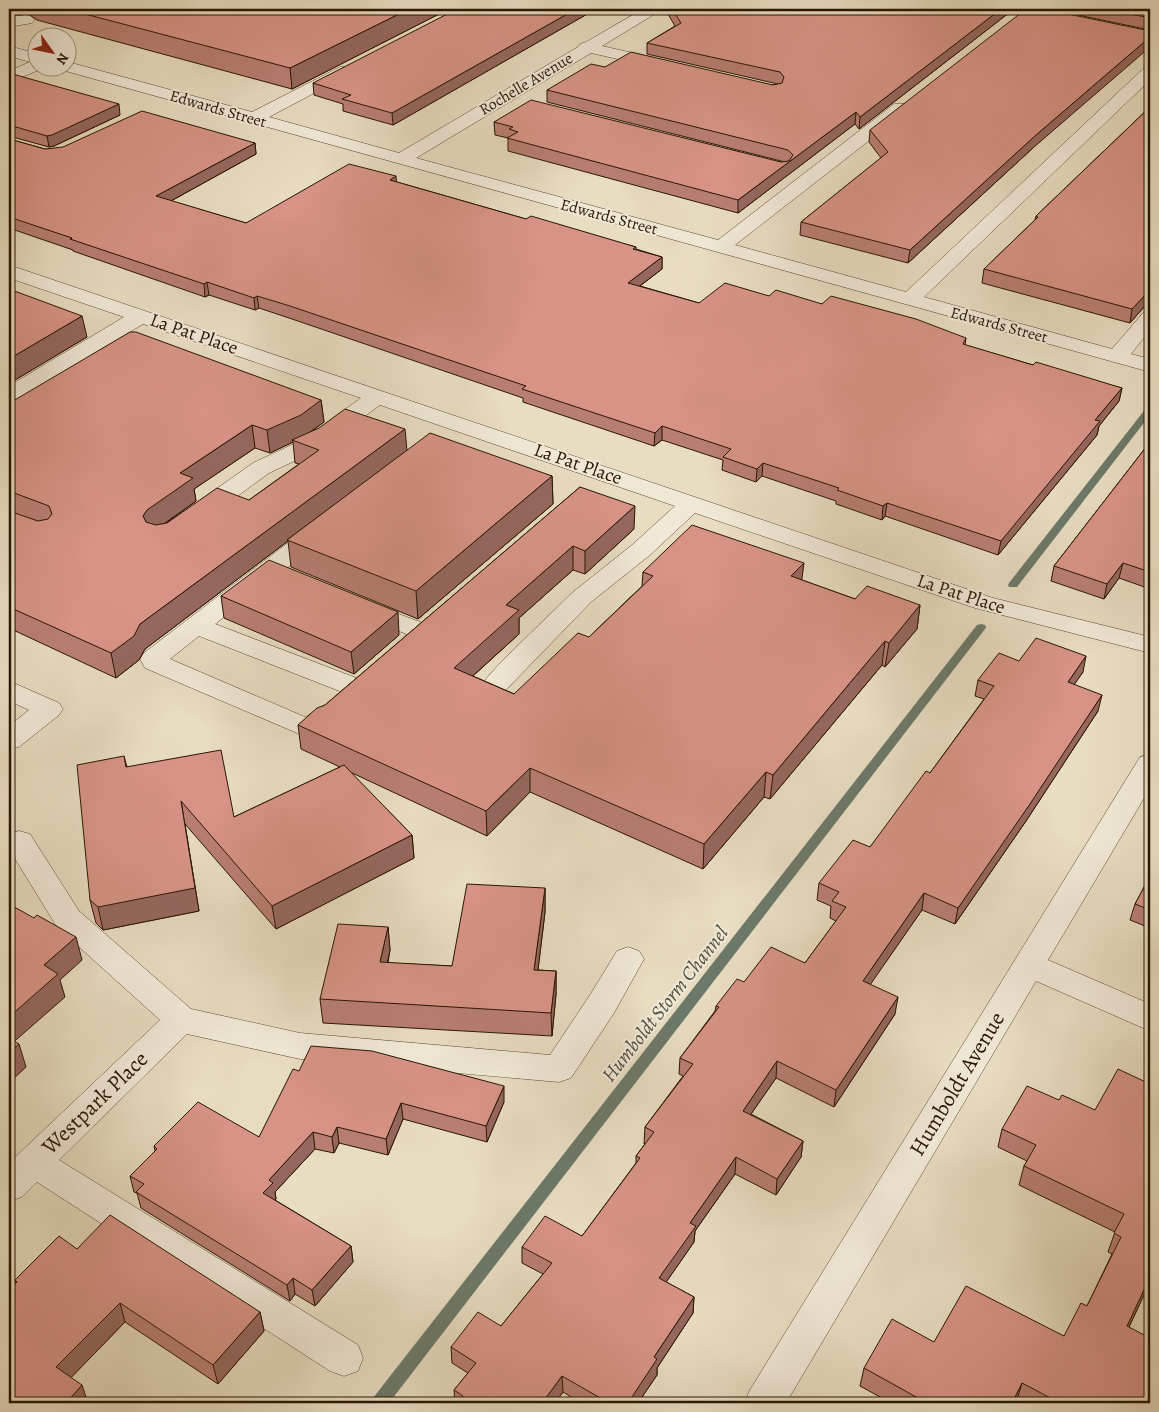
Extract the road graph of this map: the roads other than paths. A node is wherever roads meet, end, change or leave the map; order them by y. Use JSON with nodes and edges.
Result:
{"nodes":[{"id":1,"x":653,"y":9,"type":"edge"},
{"id":2,"x":27,"y":20,"type":"dead end"},
{"id":3,"x":9,"y":22,"type":"edge"},
{"id":4,"x":586,"y":47,"type":"junction"},
{"id":5,"x":9,"y":50,"type":"edge"},
{"id":6,"x":28,"y":56,"type":"edge"},
{"id":7,"x":359,"y":63,"type":"edge"},
{"id":8,"x":28,"y":68,"type":"edge"},
{"id":9,"x":680,"y":69,"type":"edge"},
{"id":10,"x":78,"y":70,"type":"edge"},
{"id":11,"x":1150,"y":71,"type":"edge"},
{"id":12,"x":9,"y":77,"type":"edge"},
{"id":13,"x":914,"y":96,"type":"edge"},
{"id":14,"x":176,"y":98,"type":"junction"},
{"id":15,"x":503,"y":98,"type":"junction"},
{"id":16,"x":523,"y":102,"type":"edge"},
{"id":17,"x":150,"y":110,"type":"dead end"},
{"id":18,"x":252,"y":119,"type":"junction"},
{"id":19,"x":400,"y":160,"type":"junction"},
{"id":20,"x":720,"y":248,"type":"junction"},
{"id":21,"x":14,"y":278,"type":"edge"},
{"id":22,"x":909,"y":300,"type":"junction"},
{"id":23,"x":142,"y":316,"type":"junction"},
{"id":24,"x":1150,"y":317,"type":"edge"},
{"id":25,"x":166,"y":324,"type":"junction"},
{"id":26,"x":1117,"y":357,"type":"junction"},
{"id":27,"x":1150,"y":366,"type":"edge"},
{"id":28,"x":9,"y":395,"type":"edge"},
{"id":29,"x":378,"y":396,"type":"junction"},
{"id":30,"x":9,"y":417,"type":"edge"},
{"id":31,"x":460,"y":425,"type":"junction"},
{"id":32,"x":436,"y":443,"type":"edge"},
{"id":33,"x":605,"y":474,"type":"junction"},
{"id":34,"x":583,"y":492,"type":"edge"},
{"id":35,"x":692,"y":503,"type":"junction"},
{"id":36,"x":337,"y":518,"type":"edge"},
{"id":37,"x":176,"y":529,"type":"edge"},
{"id":38,"x":268,"y":569,"type":"junction"},
{"id":39,"x":295,"y":580,"type":"edge"},
{"id":40,"x":341,"y":599,"type":"edge"},
{"id":41,"x":195,"y":625,"type":"junction"},
{"id":42,"x":1150,"y":645,"type":"edge"},
{"id":43,"x":400,"y":651,"type":"edge"},
{"id":44,"x":492,"y":688,"type":"edge"},
{"id":45,"x":9,"y":690,"type":"edge"},
{"id":46,"x":9,"y":740,"type":"edge"},
{"id":47,"x":1150,"y":764,"type":"edge"},
{"id":48,"x":19,"y":841,"type":"dead end"},
{"id":49,"x":628,"y":959,"type":"dead end"},
{"id":50,"x":1029,"y":965,"type":"junction"},
{"id":51,"x":1150,"y":1018,"type":"edge"},
{"id":52,"x":181,"y":1020,"type":"junction"},
{"id":53,"x":21,"y":1174,"type":"edge"},
{"id":54,"x":344,"y":1358,"type":"dead end"},
{"id":55,"x":764,"y":1403,"type":"edge"}],
"edges":[{"from":1,"to":4,"type":"street","name":"Rochelle Avenue"},
{"from":2,"to":3,"type":"street"},
{"from":4,"to":9,"type":"street"},
{"from":4,"to":15,"type":"street","name":"Rochelle Avenue"},
{"from":5,"to":6,"type":"street"},
{"from":7,"to":18,"type":"street"},
{"from":8,"to":12,"type":"street"},
{"from":10,"to":14,"type":"street","name":"Edwards Street"},
{"from":11,"to":22,"type":"street"},
{"from":13,"to":20,"type":"street"},
{"from":14,"to":17,"type":"street"},
{"from":14,"to":18,"type":"street","name":"Edwards Street"},
{"from":15,"to":16,"type":"street"},
{"from":15,"to":19,"type":"street","name":"Rochelle Avenue"},
{"from":18,"to":19,"type":"street","name":"Edwards Street"},
{"from":19,"to":20,"type":"street","name":"Edwards Street"},
{"from":20,"to":22,"type":"street","name":"Edwards Street"},
{"from":21,"to":23,"type":"street","name":"La Pat Place"},
{"from":22,"to":26,"type":"street","name":"Edwards Street"},
{"from":23,"to":25,"type":"street","name":"La Pat Place"},
{"from":23,"to":28,"type":"street"},
{"from":24,"to":26,"type":"street"},
{"from":25,"to":29,"type":"street","name":"La Pat Place"},
{"from":25,"to":30,"type":"street"},
{"from":26,"to":27,"type":"street","name":"Edwards Street"},
{"from":29,"to":31,"type":"street","name":"La Pat Place"},
{"from":29,"to":37,"type":"street"},
{"from":31,"to":32,"type":"street"},
{"from":31,"to":33,"type":"street","name":"La Pat Place"},
{"from":33,"to":34,"type":"street"},
{"from":33,"to":35,"type":"street","name":"La Pat Place"},
{"from":35,"to":42,"type":"street","name":"La Pat Place"},
{"from":35,"to":44,"type":"street"},
{"from":36,"to":38,"type":"street"},
{"from":38,"to":39,"type":"street"},
{"from":38,"to":41,"type":"street"},
{"from":40,"to":43,"type":"street"},
{"from":41,"to":41,"type":"street"},
{"from":45,"to":46,"type":"street"},
{"from":47,"to":50,"type":"street","name":"Humboldt Avenue"},
{"from":48,"to":52,"type":"street"},
{"from":49,"to":52,"type":"street"},
{"from":50,"to":51,"type":"street"},
{"from":50,"to":55,"type":"street","name":"Humboldt Avenue"},
{"from":52,"to":53,"type":"street","name":"Westpark Place"},
{"from":53,"to":54,"type":"street"}]}
